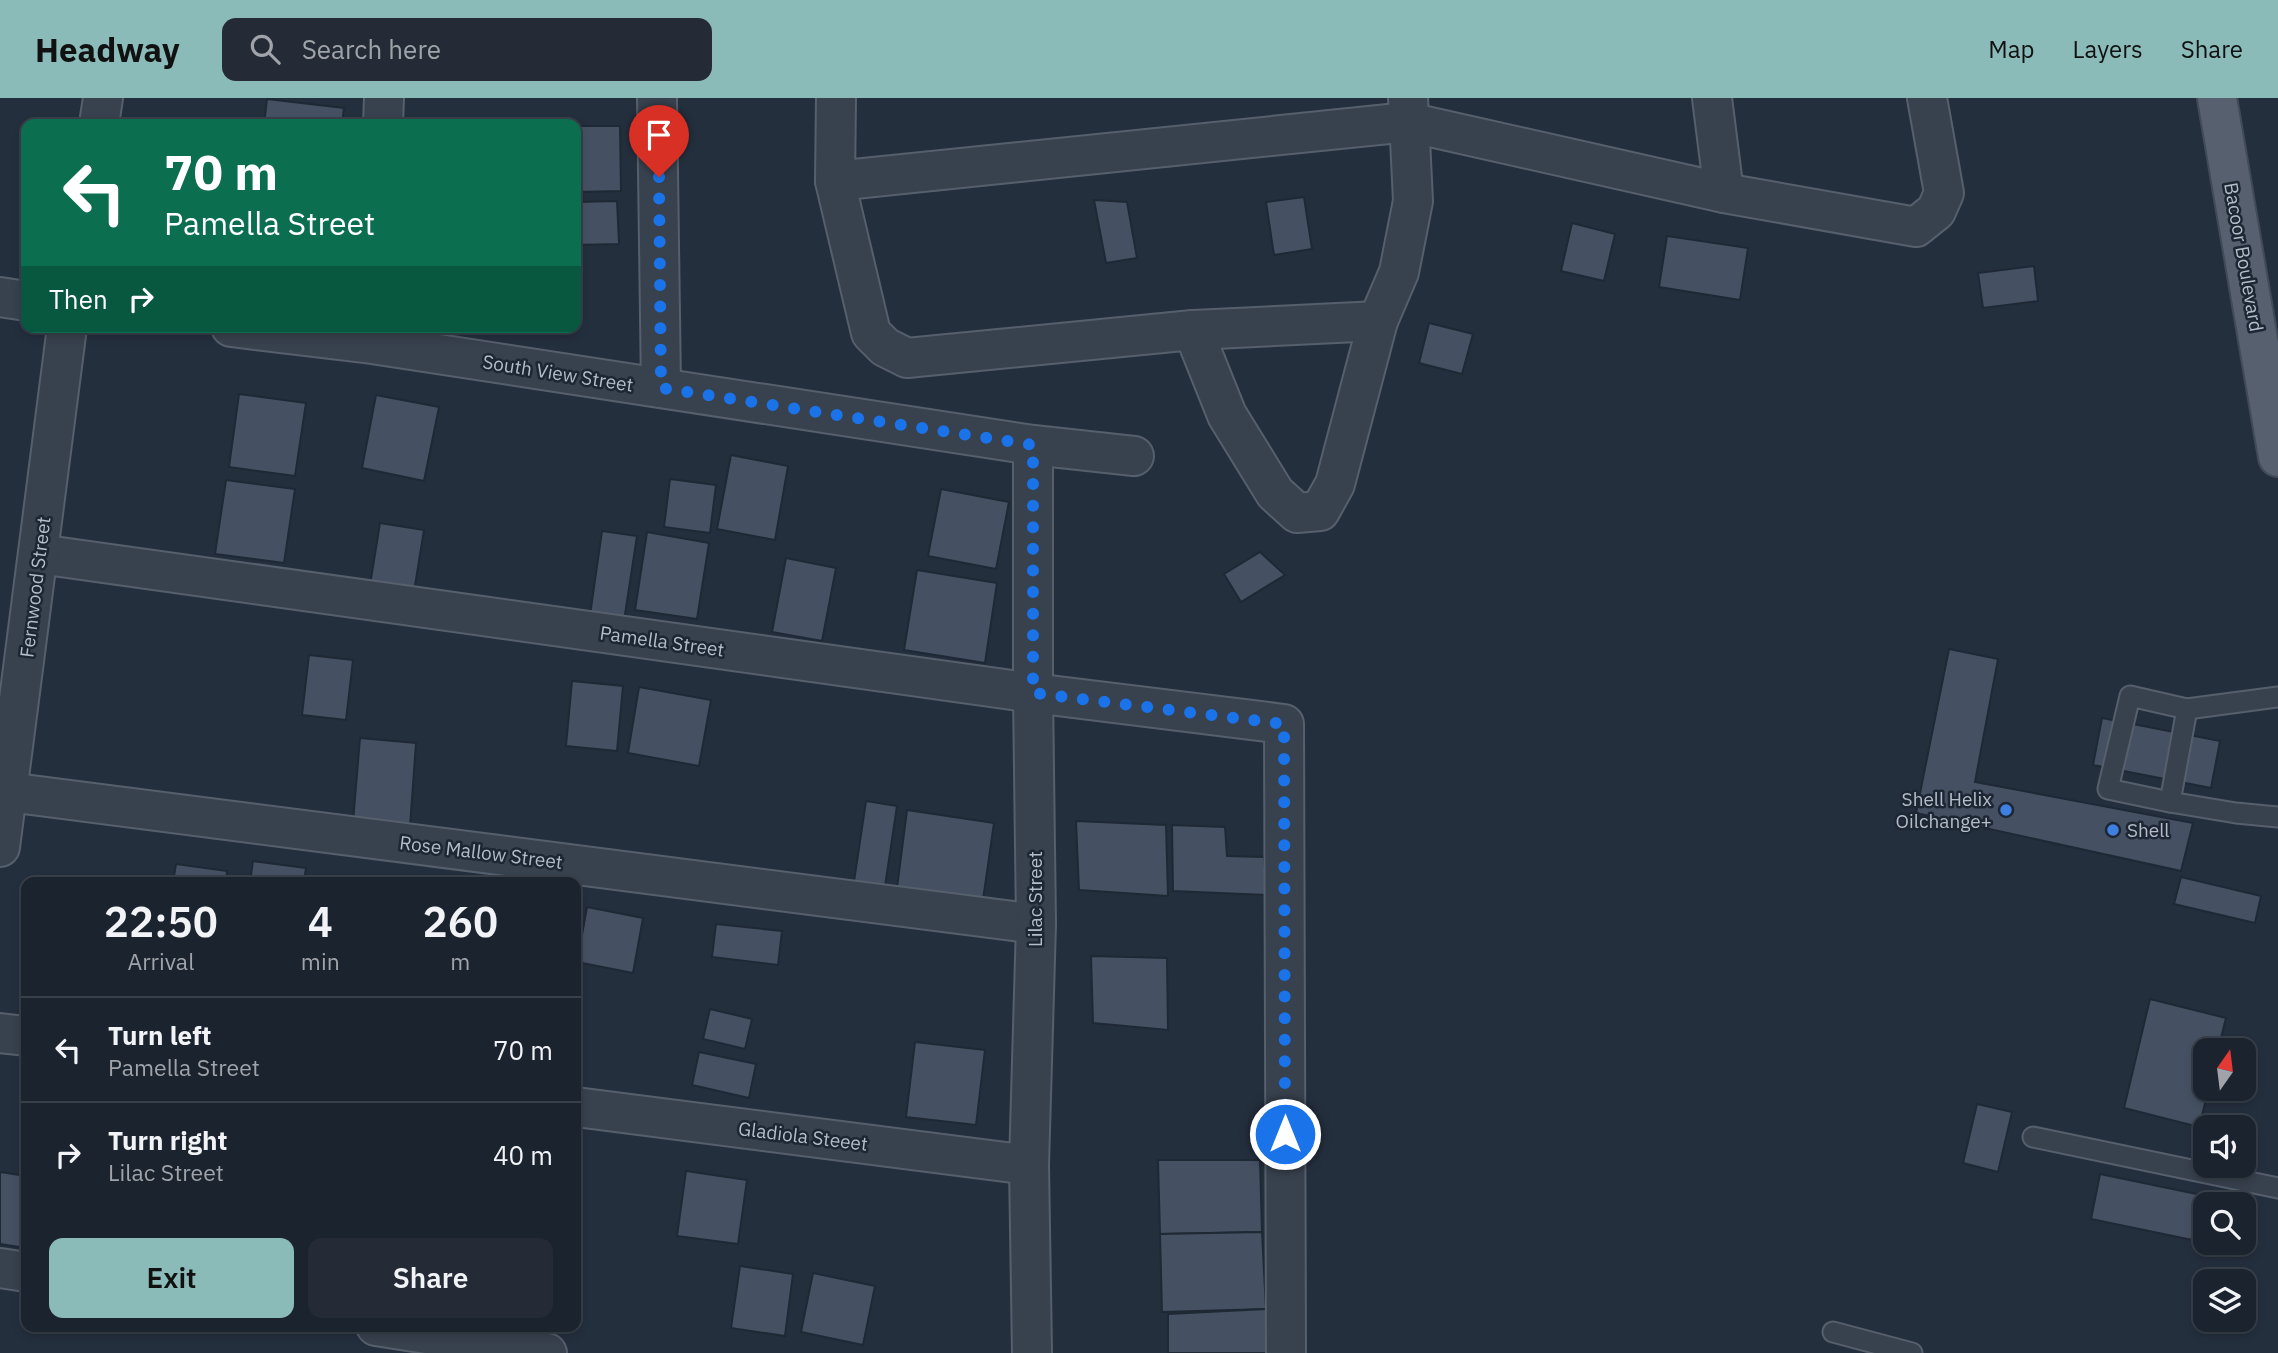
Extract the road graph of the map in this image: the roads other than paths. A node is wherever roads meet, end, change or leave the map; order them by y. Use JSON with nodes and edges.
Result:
{"nodes":[{"id":1,"x":103,"y":98,"type":"edge"},
{"id":2,"x":384,"y":98,"type":"edge"},
{"id":3,"x":657,"y":98,"type":"edge"},
{"id":4,"x":836,"y":98,"type":"edge"},
{"id":5,"x":1712,"y":98,"type":"edge"},
{"id":6,"x":1927,"y":98,"type":"edge"},
{"id":7,"x":2217,"y":98,"type":"edge"},
{"id":8,"x":1408,"y":110,"type":"edge"},
{"id":9,"x":100,"y":119,"type":"edge"},
{"id":10,"x":383,"y":119,"type":"edge"},
{"id":11,"x":835,"y":181,"type":"junction"},
{"id":12,"x":1724,"y":193,"type":"junction"},
{"id":13,"x":0,"y":297,"type":"edge"},
{"id":14,"x":21,"y":300,"type":"edge"},
{"id":15,"x":1378,"y":321,"type":"junction"},
{"id":16,"x":1193,"y":330,"type":"junction"},
{"id":17,"x":66,"y":333,"type":"edge"},
{"id":18,"x":325,"y":333,"type":"edge"},
{"id":19,"x":372,"y":336,"type":"edge"},
{"id":20,"x":661,"y":388,"type":"junction"},
{"id":21,"x":2275,"y":418,"type":"edge"},
{"id":22,"x":1033,"y":445,"type":"junction"},
{"id":23,"x":1134,"y":456,"type":"dead end"},
{"id":24,"x":2278,"y":457,"type":"edge"},
{"id":25,"x":39,"y":554,"type":"junction"},
{"id":26,"x":1033,"y":693,"type":"junction"},
{"id":27,"x":2278,"y":697,"type":"edge"},
{"id":28,"x":2187,"y":709,"type":"junction"},
{"id":29,"x":8,"y":792,"type":"junction"},
{"id":30,"x":2170,"y":802,"type":"junction"},
{"id":31,"x":2278,"y":817,"type":"edge"},
{"id":32,"x":0,"y":847,"type":"edge"},
{"id":33,"x":1037,"y":924,"type":"junction"},
{"id":34,"x":0,"y":1033,"type":"edge"},
{"id":35,"x":21,"y":1035,"type":"edge"},
{"id":36,"x":581,"y":1108,"type":"edge"},
{"id":37,"x":2033,"y":1137,"type":"dead end"},
{"id":38,"x":1030,"y":1165,"type":"junction"},
{"id":39,"x":2278,"y":1188,"type":"edge"},
{"id":40,"x":0,"y":1268,"type":"edge"},
{"id":41,"x":21,"y":1271,"type":"edge"},
{"id":42,"x":414,"y":1332,"type":"edge"},
{"id":43,"x":1833,"y":1332,"type":"dead end"},
{"id":44,"x":547,"y":1353,"type":"edge"},
{"id":45,"x":1032,"y":1353,"type":"edge"},
{"id":46,"x":1286,"y":1353,"type":"edge"},
{"id":47,"x":1912,"y":1353,"type":"edge"}],
"edges":[{"from":1,"to":9,"type":"street"},
{"from":2,"to":10,"type":"street"},
{"from":3,"to":20,"type":"street"},
{"from":4,"to":11,"type":"street"},
{"from":5,"to":12,"type":"street"},
{"from":6,"to":12,"type":"street"},
{"from":7,"to":21,"type":"main road","name":"Bacoor Boulevard"},
{"from":8,"to":11,"type":"street"},
{"from":8,"to":12,"type":"street"},
{"from":8,"to":15,"type":"street"},
{"from":11,"to":16,"type":"street"},
{"from":13,"to":14,"type":"street"},
{"from":15,"to":16,"type":"street"},
{"from":15,"to":16,"type":"street"},
{"from":17,"to":25,"type":"street","name":"Fernwood Street"},
{"from":18,"to":19,"type":"street","name":"South View Street"},
{"from":19,"to":20,"type":"street","name":"South View Street"},
{"from":20,"to":22,"type":"street","name":"South View Street"},
{"from":21,"to":24,"type":"main road","name":"Bacoor Boulevard"},
{"from":22,"to":23,"type":"street","name":"South View Street"},
{"from":22,"to":26,"type":"street","name":"Lilac Street"},
{"from":25,"to":26,"type":"street","name":"Pamella Street"},
{"from":25,"to":29,"type":"street","name":"Fernwood Street"},
{"from":26,"to":33,"type":"street","name":"Lilac Street"},
{"from":26,"to":46,"type":"street","name":"Pamella Street"},
{"from":27,"to":28,"type":"lane"},
{"from":28,"to":30,"type":"lane"},
{"from":28,"to":30,"type":"lane"},
{"from":29,"to":32,"type":"street","name":"Fernwood Street"},
{"from":29,"to":33,"type":"street","name":"Rose Mallow Street"},
{"from":30,"to":31,"type":"lane"},
{"from":33,"to":38,"type":"street","name":"Lilac Street"},
{"from":34,"to":35,"type":"street"},
{"from":36,"to":38,"type":"street","name":"Gladiola Steeet"},
{"from":37,"to":39,"type":"lane"},
{"from":38,"to":45,"type":"street","name":"Lilac Street"},
{"from":40,"to":41,"type":"street"},
{"from":42,"to":44,"type":"street"},
{"from":43,"to":47,"type":"lane"}]}
